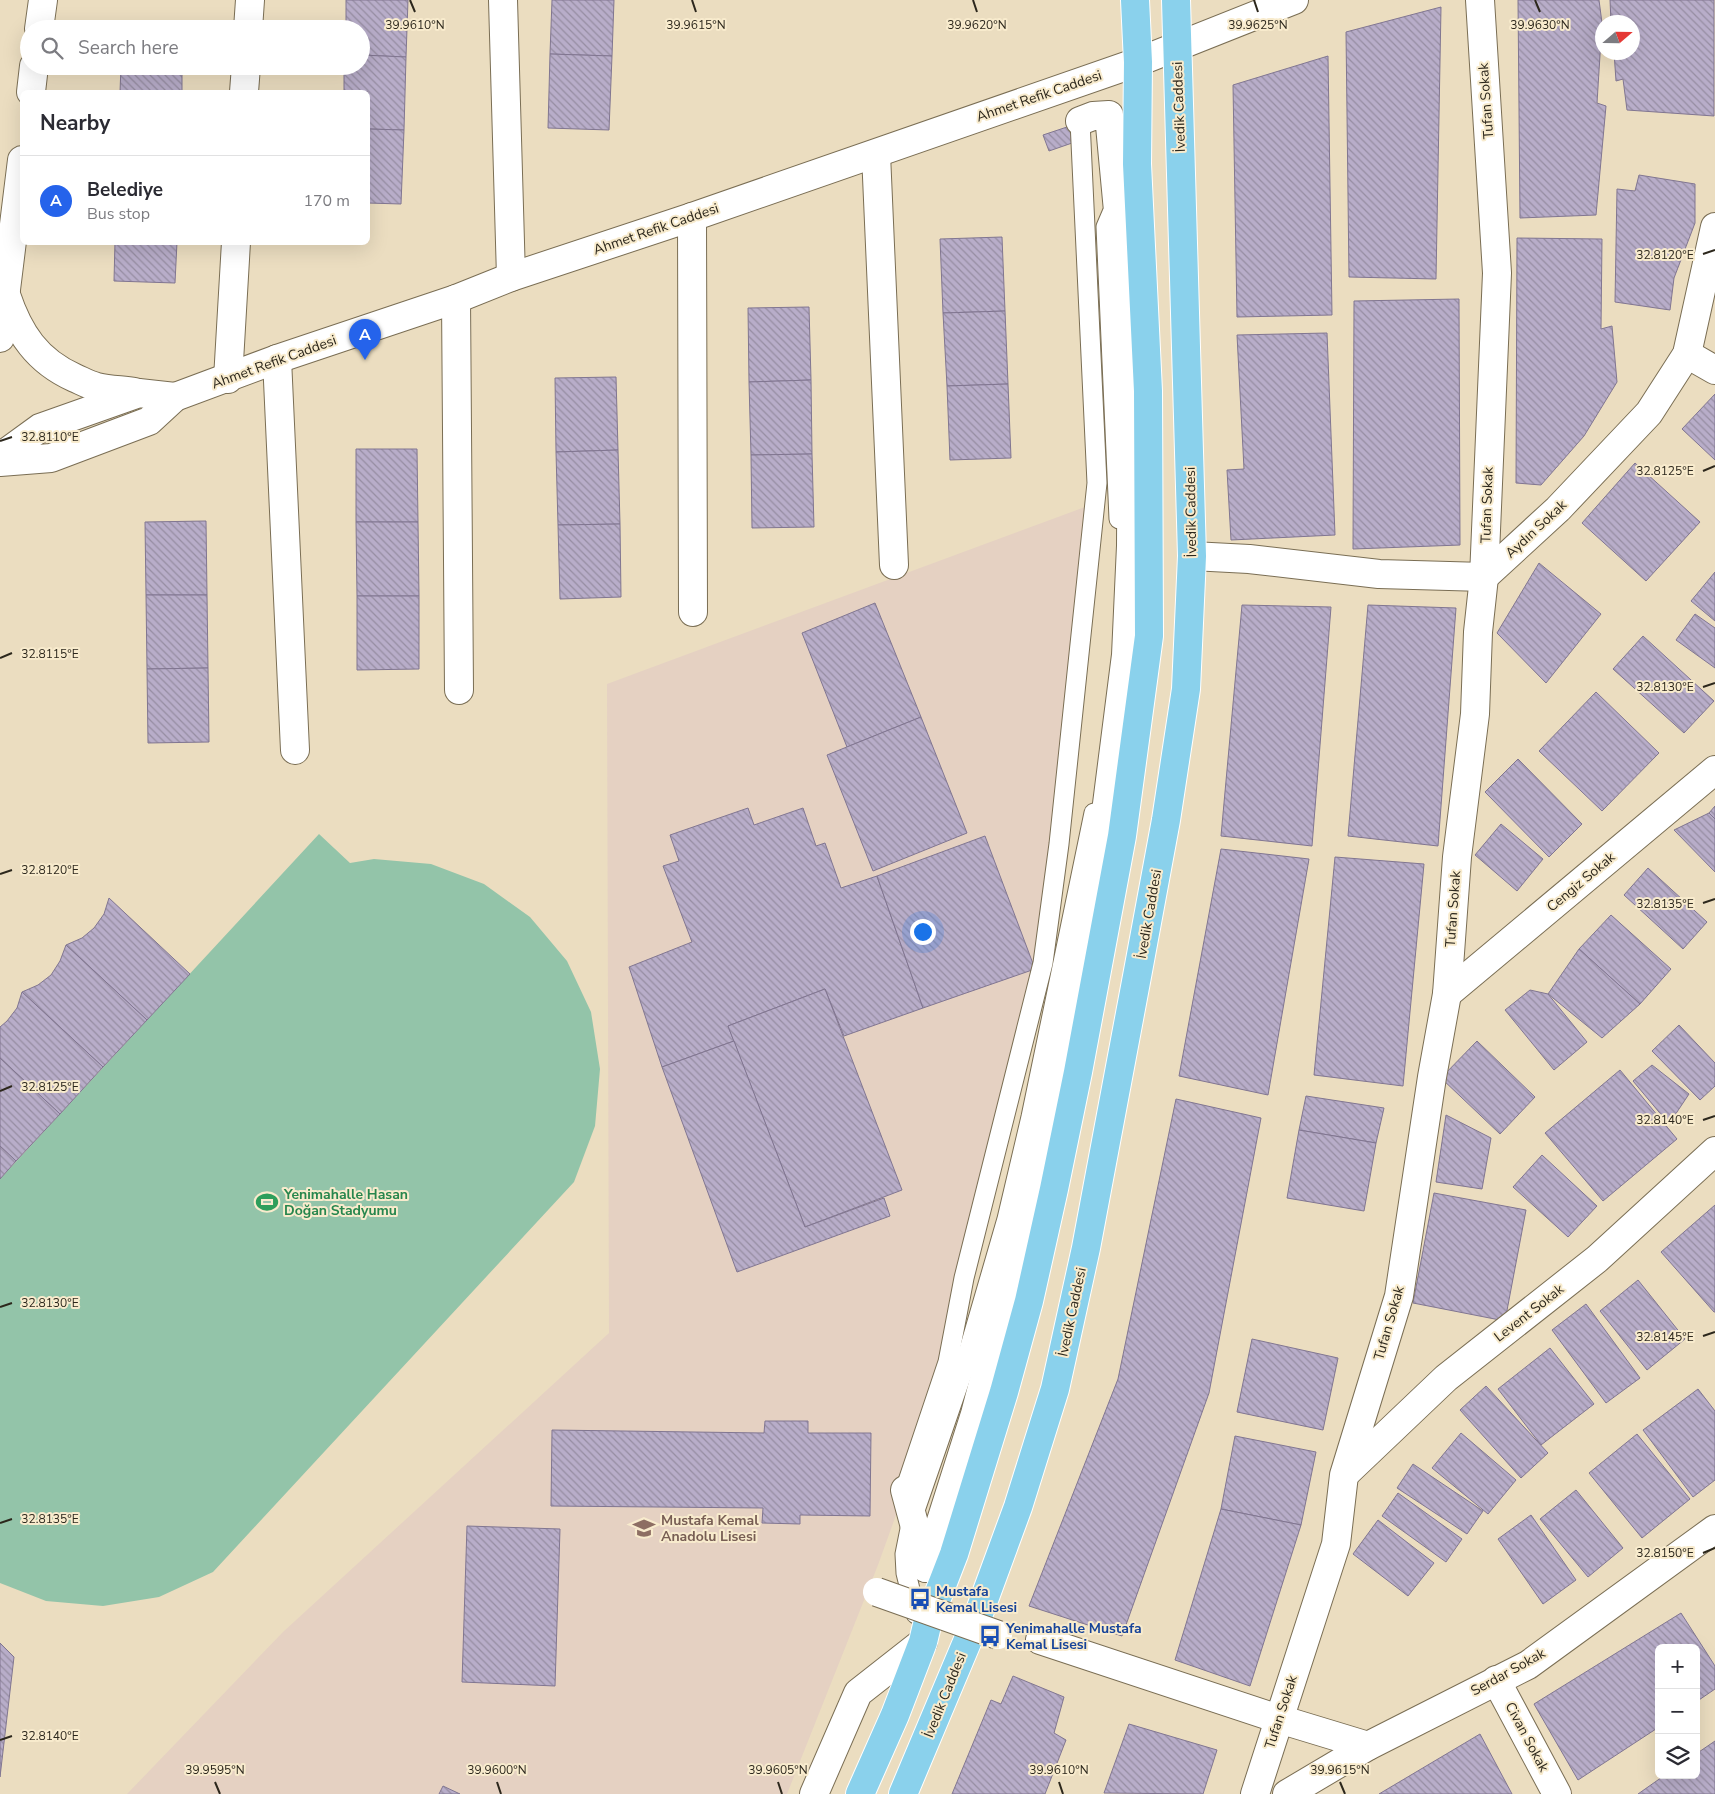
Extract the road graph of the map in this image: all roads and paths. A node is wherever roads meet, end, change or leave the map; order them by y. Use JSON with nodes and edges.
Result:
{"nodes":[{"id":1,"x":42,"y":0,"type":"edge"},
{"id":2,"x":250,"y":0,"type":"edge"},
{"id":3,"x":503,"y":0,"type":"edge"},
{"id":4,"x":1135,"y":0,"type":"edge"},
{"id":5,"x":1176,"y":0,"type":"edge"},
{"id":6,"x":1294,"y":0,"type":"edge"},
{"id":7,"x":1480,"y":0,"type":"edge"},
{"id":8,"x":40,"y":20,"type":"edge"},
{"id":9,"x":249,"y":20,"type":"edge"},
{"id":10,"x":1178,"y":47,"type":"junction"},
{"id":11,"x":1138,"y":62,"type":"junction"},
{"id":12,"x":33,"y":75,"type":"edge"},
{"id":13,"x":245,"y":75,"type":"edge"},
{"id":14,"x":31,"y":90,"type":"edge"},
{"id":15,"x":244,"y":90,"type":"edge"},
{"id":16,"x":1080,"y":121,"type":"joint"},
{"id":17,"x":876,"y":154,"type":"junction"},
{"id":18,"x":1137,"y":164,"type":"junction"},
{"id":19,"x":20,"y":177,"type":"edge"},
{"id":20,"x":1118,"y":201,"type":"junction"},
{"id":21,"x":692,"y":217,"type":"junction"},
{"id":22,"x":1715,"y":227,"type":"edge"},
{"id":23,"x":236,"y":245,"type":"edge"},
{"id":24,"x":511,"y":277,"type":"junction"},
{"id":25,"x":6,"y":294,"type":"junction"},
{"id":26,"x":456,"y":299,"type":"junction"},
{"id":27,"x":0,"y":338,"type":"edge"},
{"id":28,"x":1687,"y":354,"type":"junction"},
{"id":29,"x":278,"y":359,"type":"junction"},
{"id":30,"x":1715,"y":370,"type":"edge"},
{"id":31,"x":228,"y":379,"type":"junction"},
{"id":32,"x":139,"y":393,"type":"junction"},
{"id":33,"x":175,"y":397,"type":"junction"},
{"id":34,"x":0,"y":457,"type":"edge"},
{"id":35,"x":0,"y":462,"type":"edge"},
{"id":36,"x":1192,"y":556,"type":"junction"},
{"id":37,"x":894,"y":565,"type":"dead end"},
{"id":38,"x":1484,"y":577,"type":"junction"},
{"id":39,"x":693,"y":612,"type":"dead end"},
{"id":40,"x":459,"y":690,"type":"dead end"},
{"id":41,"x":295,"y":750,"type":"dead end"},
{"id":42,"x":1715,"y":770,"type":"edge"},
{"id":43,"x":1447,"y":994,"type":"junction"},
{"id":44,"x":1715,"y":1151,"type":"edge"},
{"id":45,"x":1344,"y":1475,"type":"junction"},
{"id":46,"x":904,"y":1490,"type":"joint"},
{"id":47,"x":912,"y":1519,"type":"junction"},
{"id":48,"x":1715,"y":1529,"type":"edge"},
{"id":49,"x":877,"y":1592,"type":"dead end"},
{"id":50,"x":998,"y":1635,"type":"dead end"},
{"id":51,"x":1040,"y":1640,"type":"dead end"},
{"id":52,"x":923,"y":1642,"type":"junction"},
{"id":53,"x":1496,"y":1680,"type":"junction"},
{"id":54,"x":1279,"y":1719,"type":"junction"},
{"id":55,"x":1368,"y":1746,"type":"junction"},
{"id":56,"x":814,"y":1794,"type":"edge"},
{"id":57,"x":860,"y":1794,"type":"edge"},
{"id":58,"x":903,"y":1794,"type":"edge"},
{"id":59,"x":1255,"y":1794,"type":"edge"},
{"id":60,"x":1287,"y":1794,"type":"edge"},
{"id":61,"x":1557,"y":1794,"type":"edge"}],
"edges":[{"from":1,"to":8,"type":"street"},
{"from":2,"to":9,"type":"street"},
{"from":3,"to":24,"type":"street"},
{"from":4,"to":11,"type":"main road"},
{"from":5,"to":10,"type":"main road","name":"İvedik Caddesi"},
{"from":6,"to":10,"type":"street","name":"Ahmet Refik Caddesi"},
{"from":7,"to":38,"type":"street","name":"Tufan Sokak"},
{"from":10,"to":11,"type":"street","name":"Ahmet Refik Caddesi"},
{"from":10,"to":36,"type":"main road","name":"İvedik Caddesi"},
{"from":11,"to":17,"type":"street","name":"Ahmet Refik Caddesi"},
{"from":11,"to":18,"type":"main road"},
{"from":12,"to":14,"type":"street"},
{"from":13,"to":15,"type":"street"},
{"from":16,"to":20,"type":"street"},
{"from":16,"to":46,"type":"lane"},
{"from":17,"to":21,"type":"street","name":"Ahmet Refik Caddesi"},
{"from":17,"to":37,"type":"street"},
{"from":18,"to":20,"type":"lane"},
{"from":18,"to":52,"type":"main road"},
{"from":19,"to":25,"type":"street"},
{"from":20,"to":47,"type":"lane"},
{"from":20,"to":47,"type":"street"},
{"from":21,"to":24,"type":"street","name":"Ahmet Refik Caddesi"},
{"from":21,"to":39,"type":"street"},
{"from":22,"to":28,"type":"street","name":"Aydın Sokak"},
{"from":23,"to":31,"type":"street"},
{"from":24,"to":26,"type":"street","name":"Ahmet Refik Caddesi"},
{"from":25,"to":27,"type":"street"},
{"from":25,"to":32,"type":"street"},
{"from":26,"to":29,"type":"street","name":"Ahmet Refik Caddesi"},
{"from":26,"to":40,"type":"street"},
{"from":28,"to":30,"type":"street"},
{"from":28,"to":38,"type":"street","name":"Aydın Sokak"},
{"from":29,"to":31,"type":"street","name":"Ahmet Refik Caddesi"},
{"from":29,"to":41,"type":"street"},
{"from":31,"to":33,"type":"street","name":"Ahmet Refik Caddesi"},
{"from":32,"to":33,"type":"street","name":"Ahmet Refik Caddesi"},
{"from":32,"to":34,"type":"street","name":"Ahmet Refik Caddesi"},
{"from":33,"to":35,"type":"street","name":"Ahmet Refik Caddesi"},
{"from":36,"to":38,"type":"street"},
{"from":36,"to":58,"type":"main road","name":"İvedik Caddesi"},
{"from":38,"to":43,"type":"street","name":"Tufan Sokak"},
{"from":42,"to":43,"type":"street","name":"Cengiz Sokak"},
{"from":43,"to":45,"type":"street","name":"Tufan Sokak"},
{"from":44,"to":45,"type":"street","name":"Levent Sokak"},
{"from":45,"to":54,"type":"street","name":"Tufan Sokak"},
{"from":46,"to":47,"type":"street"},
{"from":47,"to":52,"type":"lane"},
{"from":48,"to":53,"type":"street","name":"Serdar Sokak"},
{"from":49,"to":50,"type":"street","bridge":true},
{"from":51,"to":54,"type":"street"},
{"from":52,"to":56,"type":"street"},
{"from":52,"to":57,"type":"main road"},
{"from":53,"to":55,"type":"street","name":"Serdar Sokak"},
{"from":53,"to":61,"type":"street","name":"Civan Sokak"},
{"from":54,"to":55,"type":"street"},
{"from":54,"to":59,"type":"street","name":"Tufan Sokak"},
{"from":55,"to":60,"type":"street","name":"Serdar Sokak"}]}
